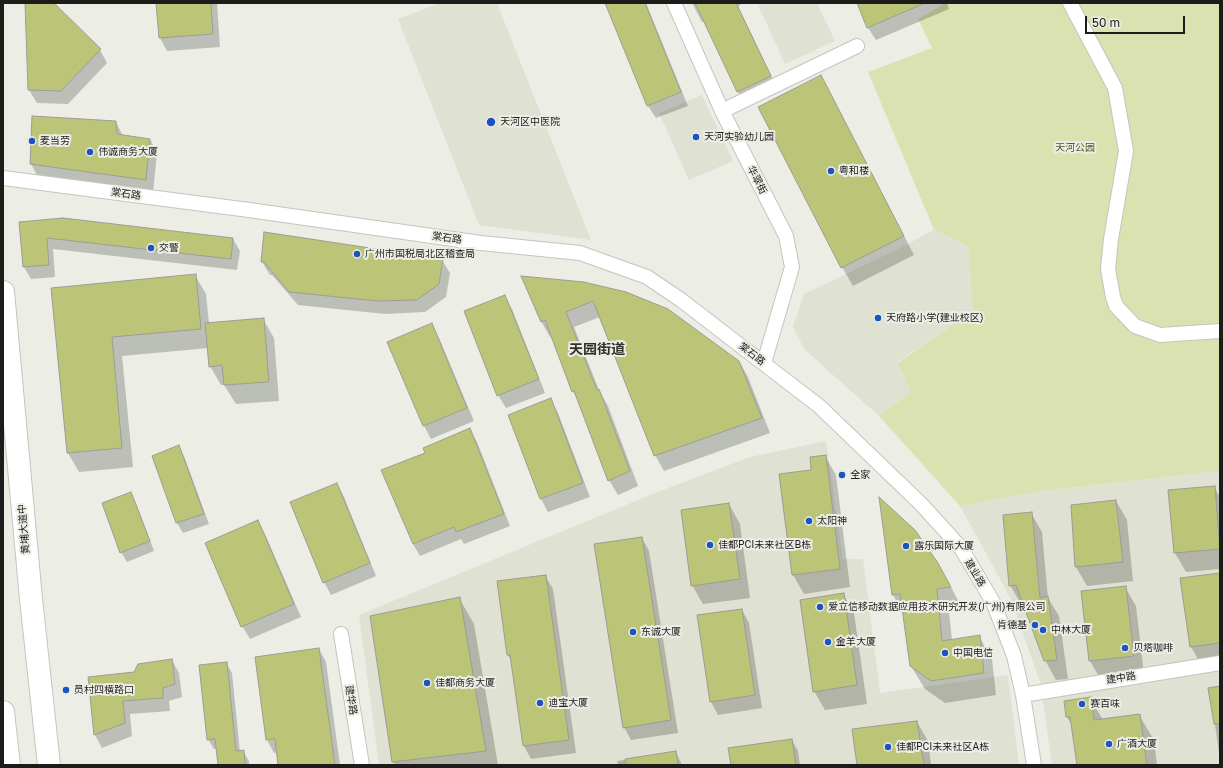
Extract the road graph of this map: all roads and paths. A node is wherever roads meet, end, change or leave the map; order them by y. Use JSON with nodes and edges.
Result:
{"nodes":[{"id":1,"x":674,"y":3,"type":"edge"},
{"id":2,"x":1070,"y":3,"type":"edge"},
{"id":3,"x":857,"y":46,"type":"dead end"},
{"id":4,"x":722,"y":111,"type":"junction"},
{"id":5,"x":3,"y":178,"type":"edge"},
{"id":6,"x":3,"y":292,"type":"edge"},
{"id":7,"x":1220,"y":331,"type":"edge"},
{"id":8,"x":764,"y":363,"type":"junction"},
{"id":9,"x":839,"y":425,"type":"joint"},
{"id":10,"x":341,"y":634,"type":"dead end"},
{"id":11,"x":1220,"y":663,"type":"edge"},
{"id":12,"x":1023,"y":695,"type":"junction"},
{"id":13,"x":3,"y":712,"type":"edge"},
{"id":14,"x":9,"y":765,"type":"edge"},
{"id":15,"x":49,"y":765,"type":"edge"},
{"id":16,"x":362,"y":765,"type":"edge"},
{"id":17,"x":1034,"y":765,"type":"edge"}],
"edges":[{"from":1,"to":4,"type":"street","name":"华翠街"},
{"from":2,"to":7,"type":"street"},
{"from":3,"to":4,"type":"street"},
{"from":4,"to":8,"type":"street","name":"华翠街"},
{"from":5,"to":8,"type":"street","name":"棠石路"},
{"from":6,"to":15,"type":"main road","name":"黄埔大道中"},
{"from":8,"to":9,"type":"street","name":"棠石路"},
{"from":9,"to":12,"type":"street","name":"建业路"},
{"from":10,"to":16,"type":"street","name":"建华路"},
{"from":11,"to":12,"type":"street","name":"建中路"},
{"from":12,"to":17,"type":"street","name":"建业路"},
{"from":13,"to":14,"type":"main road"}]}
